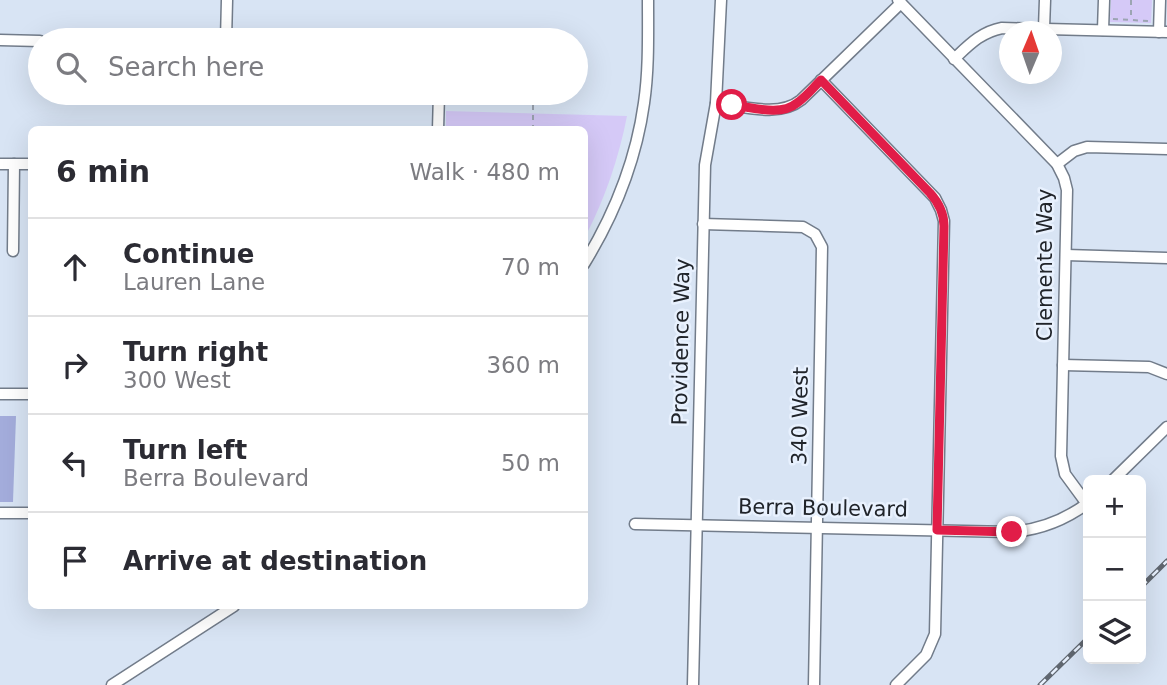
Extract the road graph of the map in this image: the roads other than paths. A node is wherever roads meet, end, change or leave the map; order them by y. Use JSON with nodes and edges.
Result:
{"nodes":[{"id":1,"x":227,"y":0,"type":"edge"},
{"id":2,"x":649,"y":0,"type":"edge"},
{"id":3,"x":720,"y":0,"type":"edge"},
{"id":4,"x":1045,"y":0,"type":"edge"},
{"id":5,"x":1104,"y":0,"type":"edge"},
{"id":6,"x":1160,"y":0,"type":"edge"},
{"id":7,"x":900,"y":1,"type":"edge"},
{"id":8,"x":1044,"y":21,"type":"edge"},
{"id":9,"x":226,"y":28,"type":"edge"},
{"id":10,"x":999,"y":28,"type":"edge"},
{"id":11,"x":1062,"y":29,"type":"edge"},
{"id":12,"x":1103,"y":30,"type":"junction"},
{"id":13,"x":1163,"y":32,"type":"edge"},
{"id":14,"x":0,"y":40,"type":"edge"},
{"id":15,"x":28,"y":41,"type":"edge"},
{"id":16,"x":954,"y":59,"type":"junction"},
{"id":17,"x":821,"y":80,"type":"junction"},
{"id":18,"x":716,"y":103,"type":"junction"},
{"id":19,"x":439,"y":105,"type":"edge"},
{"id":20,"x":438,"y":126,"type":"edge"},
{"id":21,"x":1167,"y":149,"type":"edge"},
{"id":22,"x":0,"y":164,"type":"edge"},
{"id":23,"x":14,"y":164,"type":"junction"},
{"id":24,"x":28,"y":164,"type":"edge"},
{"id":25,"x":1057,"y":164,"type":"junction"},
{"id":26,"x":0,"y":221,"type":"edge"},
{"id":27,"x":13,"y":221,"type":"junction"},
{"id":28,"x":703,"y":224,"type":"junction"},
{"id":29,"x":13,"y":251,"type":"dead end"},
{"id":30,"x":1066,"y":256,"type":"junction"},
{"id":31,"x":588,"y":258,"type":"edge"},
{"id":32,"x":1167,"y":258,"type":"edge"},
{"id":33,"x":1063,"y":365,"type":"junction"},
{"id":34,"x":1167,"y":374,"type":"edge"},
{"id":35,"x":0,"y":394,"type":"edge"},
{"id":36,"x":28,"y":394,"type":"edge"},
{"id":37,"x":1167,"y":427,"type":"edge"},
{"id":38,"x":1118,"y":475,"type":"edge"},
{"id":39,"x":1083,"y":497,"type":"edge"},
{"id":40,"x":1083,"y":507,"type":"edge"},
{"id":41,"x":0,"y":513,"type":"edge"},
{"id":42,"x":28,"y":513,"type":"edge"},
{"id":43,"x":635,"y":524,"type":"dead end"},
{"id":44,"x":697,"y":525,"type":"junction"},
{"id":45,"x":817,"y":527,"type":"junction"},
{"id":46,"x":937,"y":530,"type":"junction"},
{"id":47,"x":229,"y":609,"type":"edge"},
{"id":48,"x":112,"y":685,"type":"edge"},
{"id":49,"x":693,"y":685,"type":"edge"},
{"id":50,"x":814,"y":685,"type":"edge"},
{"id":51,"x":896,"y":685,"type":"edge"}],
"edges":[{"from":1,"to":9,"type":"street"},
{"from":2,"to":31,"type":"street"},
{"from":3,"to":18,"type":"street","name":"Providence Way"},
{"from":4,"to":8,"type":"street"},
{"from":5,"to":12,"type":"street"},
{"from":6,"to":13,"type":"street"},
{"from":7,"to":16,"type":"street","name":"Clemente Way"},
{"from":7,"to":17,"type":"street"},
{"from":10,"to":16,"type":"street"},
{"from":11,"to":12,"type":"street"},
{"from":12,"to":13,"type":"street"},
{"from":14,"to":15,"type":"street"},
{"from":16,"to":25,"type":"street","name":"Clemente Way"},
{"from":17,"to":18,"type":"street"},
{"from":17,"to":46,"type":"street"},
{"from":18,"to":28,"type":"street","name":"Providence Way"},
{"from":19,"to":20,"type":"street"},
{"from":21,"to":25,"type":"street"},
{"from":22,"to":23,"type":"street"},
{"from":23,"to":24,"type":"street"},
{"from":23,"to":27,"type":"street"},
{"from":25,"to":30,"type":"street","name":"Clemente Way"},
{"from":26,"to":27,"type":"street"},
{"from":27,"to":29,"type":"street"},
{"from":28,"to":44,"type":"street","name":"Providence Way"},
{"from":28,"to":45,"type":"street","name":"340 West"},
{"from":30,"to":32,"type":"street"},
{"from":30,"to":33,"type":"street","name":"Clemente Way"},
{"from":33,"to":34,"type":"street"},
{"from":33,"to":39,"type":"street","name":"Clemente Way"},
{"from":35,"to":36,"type":"street"},
{"from":37,"to":38,"type":"street"},
{"from":40,"to":46,"type":"street","name":"Berra Boulevard"},
{"from":41,"to":42,"type":"street"},
{"from":43,"to":44,"type":"street","name":"Berra Boulevard"},
{"from":44,"to":45,"type":"street","name":"Berra Boulevard"},
{"from":44,"to":49,"type":"street","name":"Providence Way"},
{"from":45,"to":46,"type":"street","name":"Berra Boulevard"},
{"from":45,"to":50,"type":"street","name":"340 West"},
{"from":46,"to":51,"type":"street"},
{"from":47,"to":48,"type":"street"}]}
